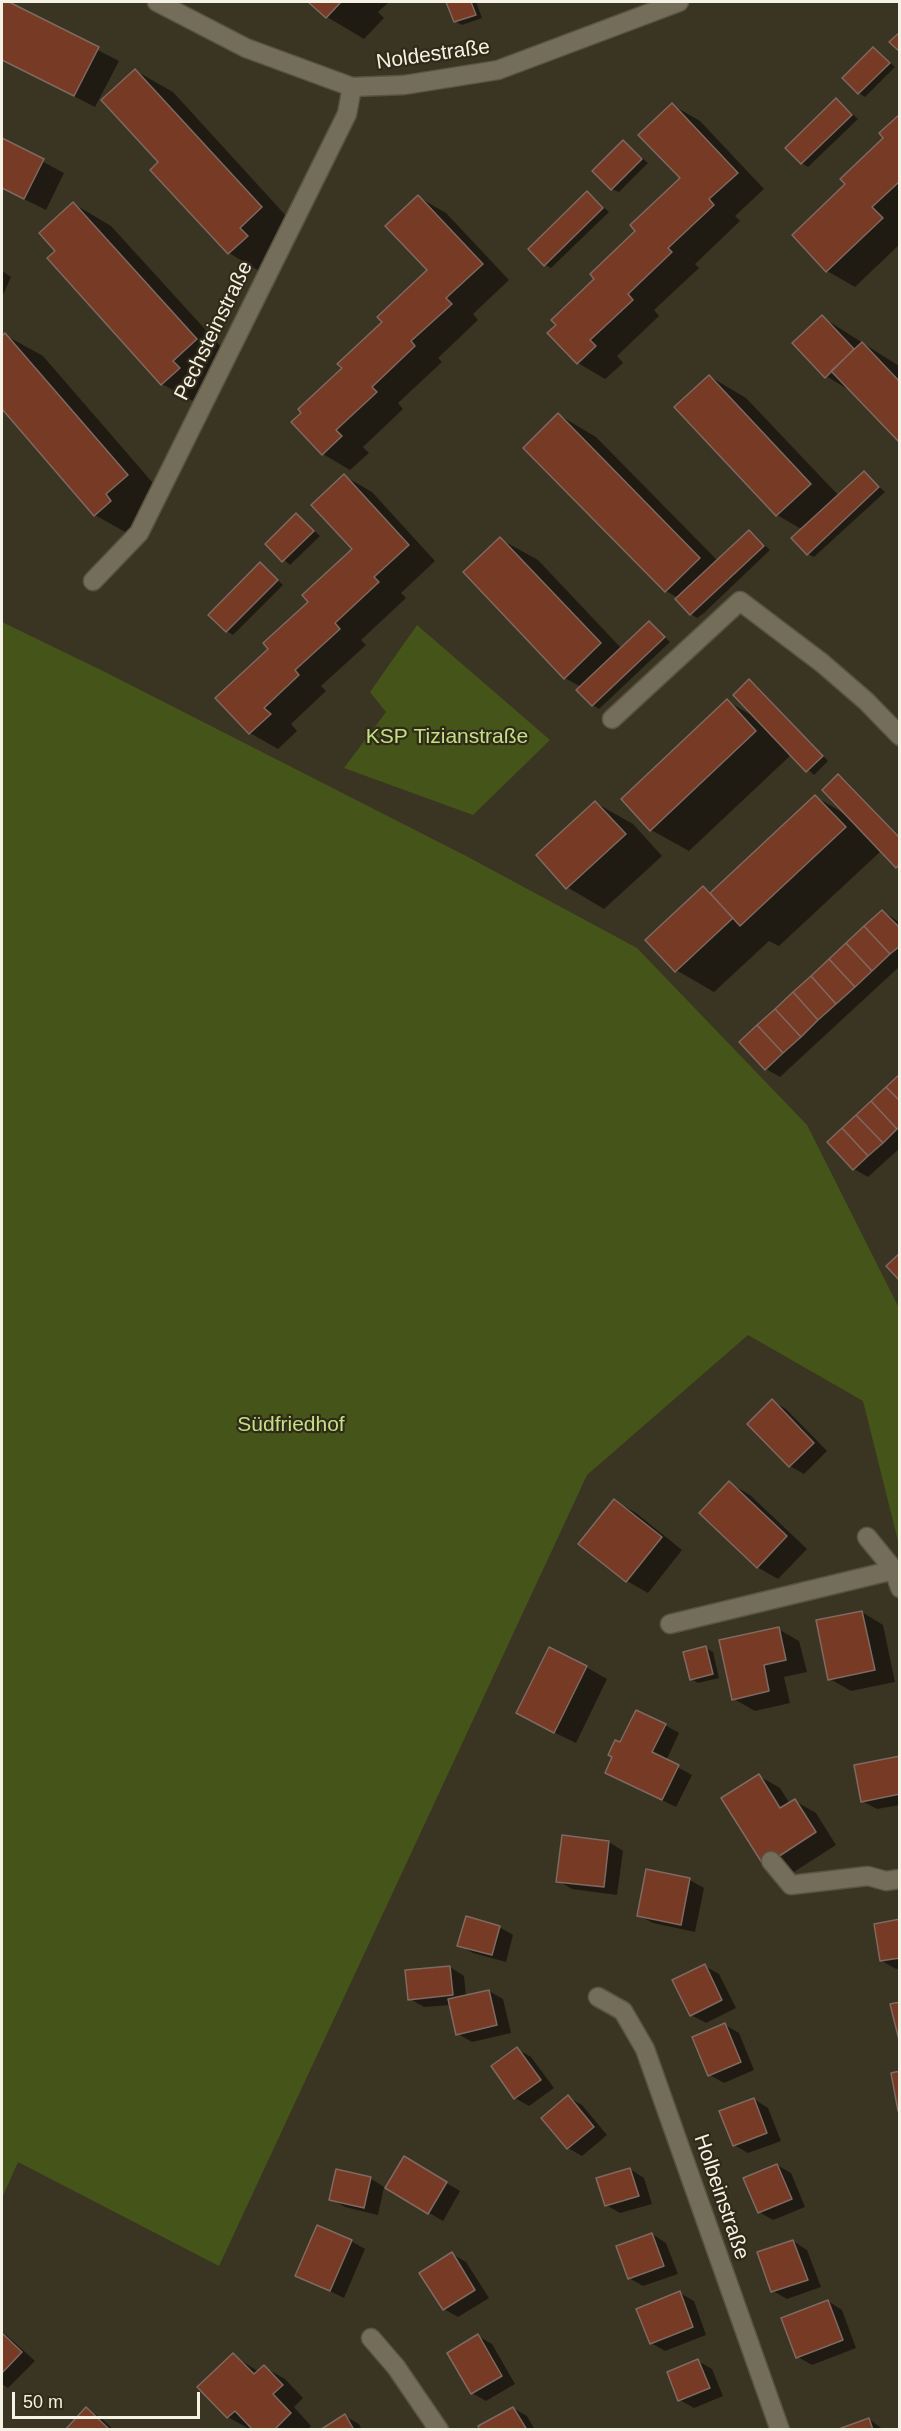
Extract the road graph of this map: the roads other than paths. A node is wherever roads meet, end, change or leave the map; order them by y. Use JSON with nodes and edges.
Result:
{"nodes":[{"id":1,"x":679,"y":2,"type":"edge"},
{"id":2,"x":161,"y":3,"type":"edge"},
{"id":3,"x":352,"y":87,"type":"junction"},
{"id":4,"x":93,"y":581,"type":"dead end"},
{"id":5,"x":612,"y":719,"type":"dead end"},
{"id":6,"x":900,"y":736,"type":"edge"},
{"id":7,"x":867,"y":1537,"type":"dead end"},
{"id":8,"x":897,"y":1579,"type":"edge"},
{"id":9,"x":670,"y":1624,"type":"dead end"},
{"id":10,"x":771,"y":1861,"type":"dead end"},
{"id":11,"x":893,"y":1880,"type":"edge"},
{"id":12,"x":598,"y":1997,"type":"dead end"},
{"id":13,"x":371,"y":2338,"type":"dead end"},
{"id":14,"x":439,"y":2430,"type":"edge"},
{"id":15,"x":780,"y":2430,"type":"edge"}],
"edges":[{"from":1,"to":3,"type":"street","name":"Noldestraße"},
{"from":2,"to":3,"type":"street","name":"Noldestraße"},
{"from":3,"to":4,"type":"street","name":"Pechsteinstraße"},
{"from":5,"to":6,"type":"street"},
{"from":7,"to":8,"type":"street"},
{"from":8,"to":9,"type":"street"},
{"from":10,"to":11,"type":"street"},
{"from":12,"to":15,"type":"street","name":"Holbeinstraße"},
{"from":13,"to":14,"type":"street"}]}
